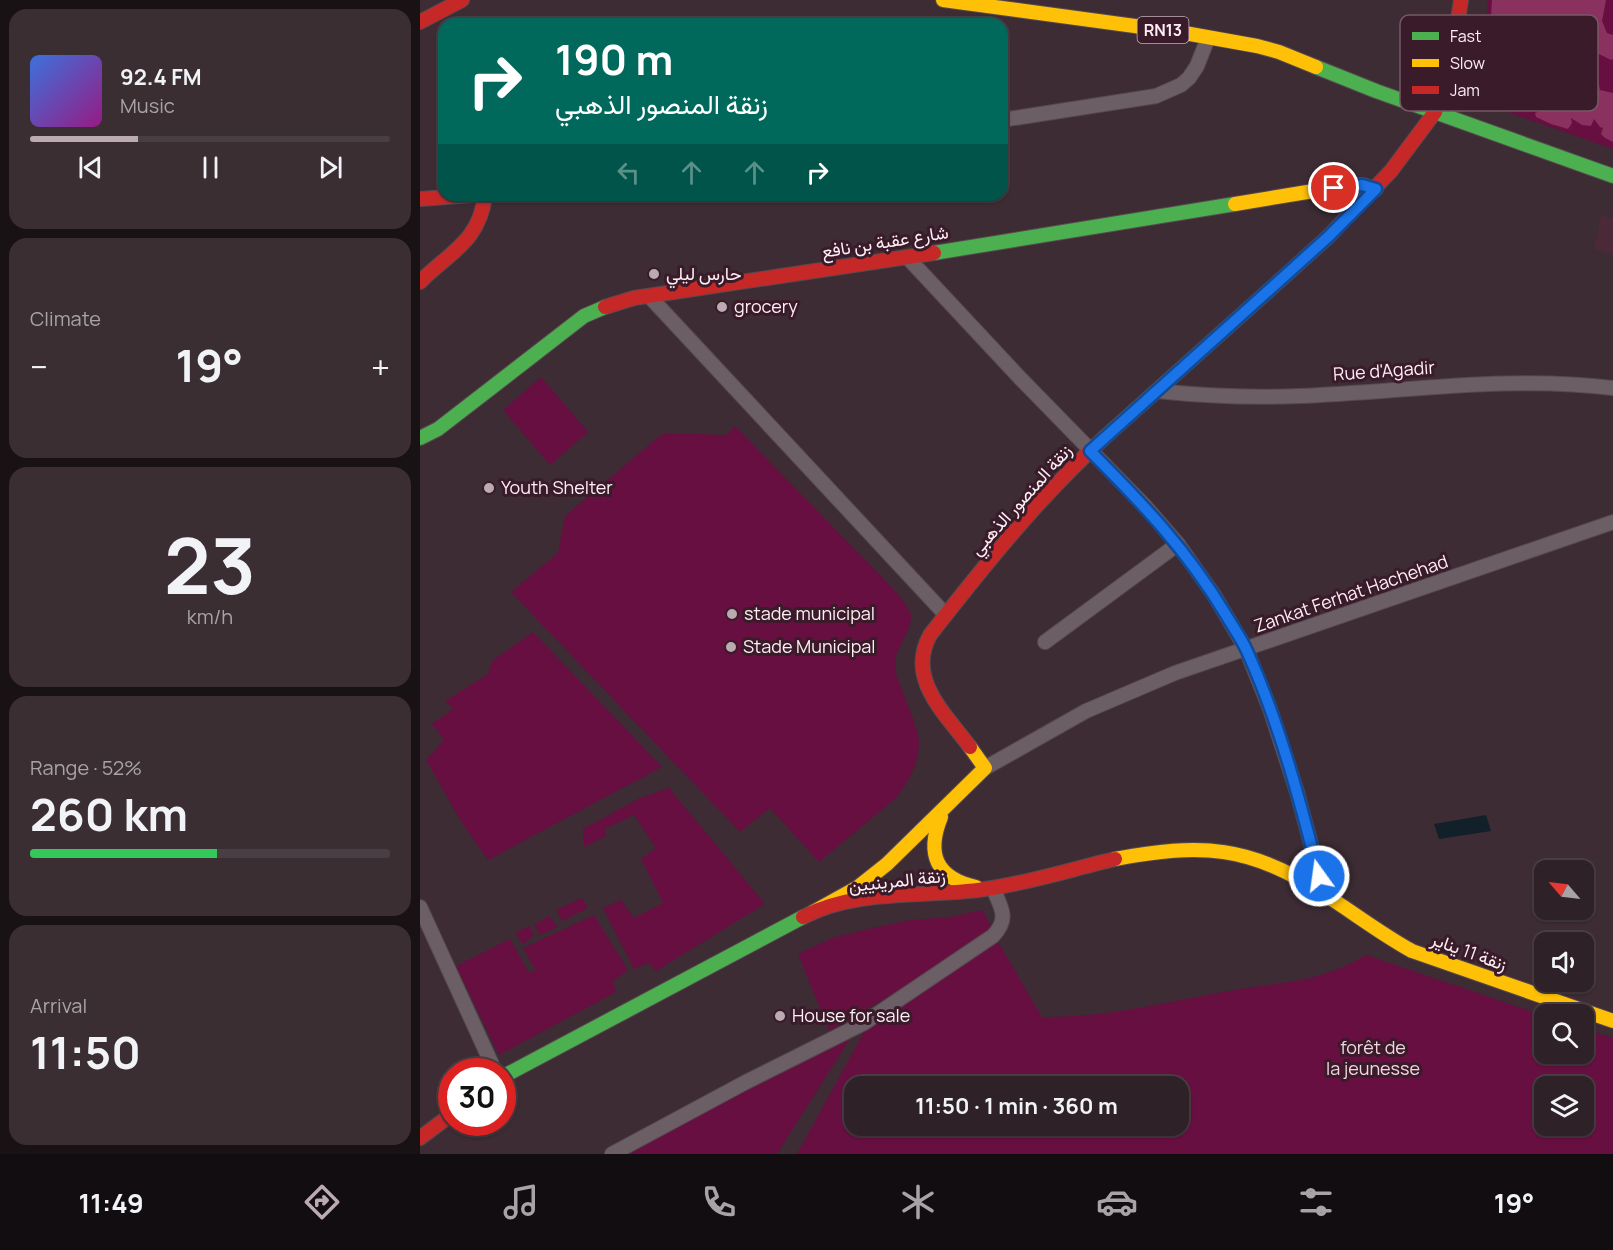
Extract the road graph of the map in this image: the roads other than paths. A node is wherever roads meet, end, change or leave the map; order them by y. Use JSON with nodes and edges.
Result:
{"nodes":[{"id":1,"x":462,"y":0,"type":"edge"},
{"id":2,"x":943,"y":0,"type":"edge"},
{"id":3,"x":1461,"y":0,"type":"edge"},
{"id":4,"x":1459,"y":15,"type":"edge"},
{"id":5,"x":420,"y":22,"type":"edge"},
{"id":6,"x":1208,"y":38,"type":"junction"},
{"id":7,"x":1400,"y":100,"type":"edge"},
{"id":8,"x":1435,"y":112,"type":"joint"},
{"id":9,"x":1008,"y":119,"type":"edge"},
{"id":10,"x":1613,"y":176,"type":"edge"},
{"id":11,"x":1376,"y":189,"type":"junction"},
{"id":12,"x":438,"y":198,"type":"edge"},
{"id":13,"x":420,"y":199,"type":"edge"},
{"id":14,"x":484,"y":201,"type":"edge"},
{"id":15,"x":908,"y":258,"type":"junction"},
{"id":16,"x":420,"y":282,"type":"edge"},
{"id":17,"x":649,"y":296,"type":"junction"},
{"id":18,"x":1613,"y":388,"type":"edge"},
{"id":19,"x":1157,"y":392,"type":"junction"},
{"id":20,"x":423,"y":443,"type":"edge"},
{"id":21,"x":1090,"y":451,"type":"junction"},
{"id":22,"x":1613,"y":522,"type":"edge"},
{"id":23,"x":1178,"y":544,"type":"junction"},
{"id":24,"x":945,"y":614,"type":"junction"},
{"id":25,"x":1045,"y":642,"type":"dead end"},
{"id":26,"x":1246,"y":649,"type":"junction"},
{"id":27,"x":985,"y":768,"type":"junction"},
{"id":28,"x":945,"y":808,"type":"junction"},
{"id":29,"x":990,"y":888,"type":"junction"},
{"id":30,"x":1324,"y":893,"type":"junction"},
{"id":31,"x":420,"y":907,"type":"edge"},
{"id":32,"x":813,"y":912,"type":"junction"},
{"id":33,"x":1613,"y":1021,"type":"edge"},
{"id":34,"x":489,"y":1058,"type":"edge"},
{"id":35,"x":516,"y":1070,"type":"edge"},
{"id":36,"x":438,"y":1124,"type":"edge"},
{"id":37,"x":420,"y":1138,"type":"edge"},
{"id":38,"x":612,"y":1154,"type":"edge"}],
"edges":[{"from":1,"to":5,"type":"main road"},
{"from":2,"to":6,"type":"main road","number":"RN13"},
{"from":3,"to":4,"type":"main road","name":"زنقة المنصور الذهبي"},
{"from":6,"to":7,"type":"main road","number":"RN13"},
{"from":6,"to":9,"type":"street"},
{"from":8,"to":10,"type":"main road","number":"RN13"},
{"from":8,"to":11,"type":"main road","name":"زنقة المنصور الذهبي"},
{"from":11,"to":15,"type":"main road","name":"شارع عقبة بن نافع"},
{"from":11,"to":19,"type":"main road","name":"زنقة المنصور الذهبي"},
{"from":12,"to":13,"type":"main road"},
{"from":14,"to":16,"type":"main road"},
{"from":15,"to":17,"type":"main road","name":"شارع عقبة بن نافع"},
{"from":15,"to":21,"type":"street"},
{"from":17,"to":20,"type":"main road","name":"شارع عقبة بن نافع"},
{"from":17,"to":24,"type":"street"},
{"from":18,"to":19,"type":"street","name":"Rue d'Agadir"},
{"from":19,"to":21,"type":"main road","name":"زنقة المنصور الذهبي"},
{"from":21,"to":23,"type":"street"},
{"from":21,"to":24,"type":"main road","name":"زنقة المنصور الذهبي"},
{"from":22,"to":26,"type":"street","name":"Zankat Ferhat Hachehad"},
{"from":23,"to":25,"type":"street"},
{"from":23,"to":26,"type":"street"},
{"from":24,"to":27,"type":"main road","name":"زنقة المنصور الذهبي"},
{"from":26,"to":27,"type":"street","name":"Zankat Ferhat Hachehad"},
{"from":26,"to":30,"type":"street"},
{"from":27,"to":28,"type":"main road","name":"Zankat Ferhat Hachehad"},
{"from":28,"to":29,"type":"main road"},
{"from":28,"to":32,"type":"main road","name":"Zankat Ferhat Hachehad"},
{"from":29,"to":30,"type":"main road","name":"زنقة المرينيين"},
{"from":29,"to":32,"type":"main road","name":"زنقة المرينيين"},
{"from":29,"to":38,"type":"street"},
{"from":30,"to":33,"type":"main road","name":"زنقة 11 يناير"},
{"from":31,"to":34,"type":"street"},
{"from":32,"to":35,"type":"main road","name":"زنقة المرينيين"},
{"from":36,"to":37,"type":"main road"}]}
